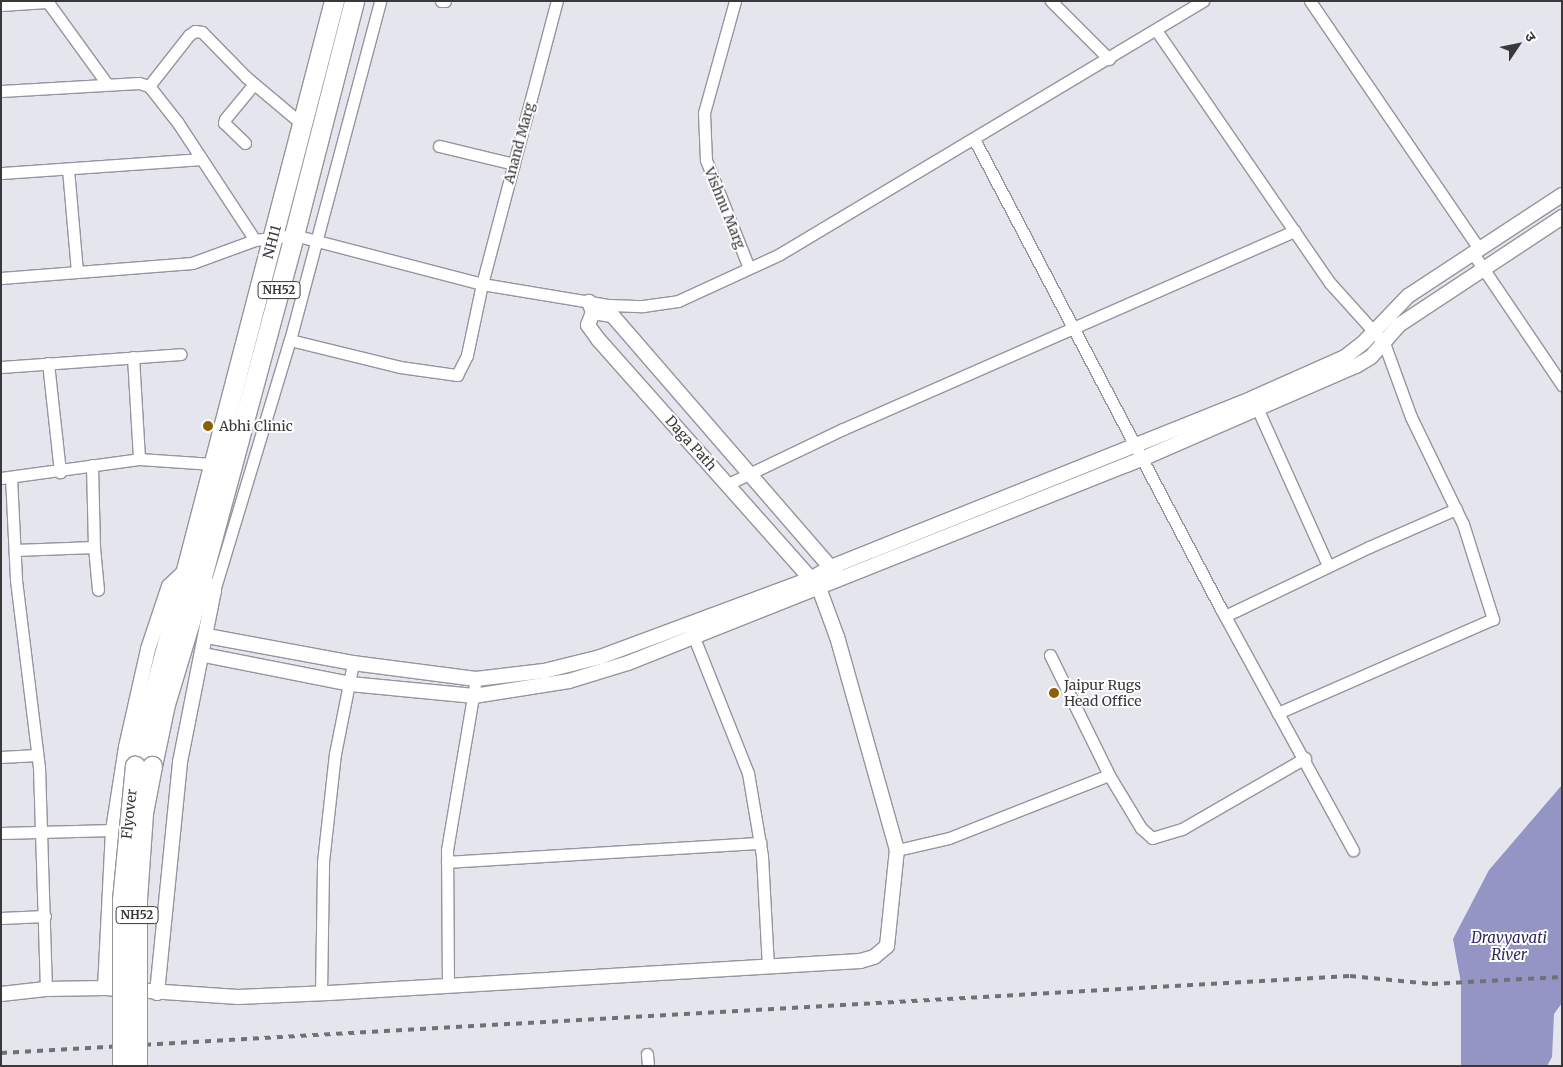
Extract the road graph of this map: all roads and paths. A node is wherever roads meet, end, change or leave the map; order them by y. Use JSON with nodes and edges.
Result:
{"nodes":[{"id":1,"x":334,"y":1,"type":"edge"},
{"id":2,"x":354,"y":1,"type":"edge"},
{"id":3,"x":380,"y":1,"type":"edge"},
{"id":4,"x":441,"y":1,"type":"edge"},
{"id":5,"x":445,"y":1,"type":"edge"},
{"id":6,"x":556,"y":1,"type":"edge"},
{"id":7,"x":735,"y":1,"type":"edge"},
{"id":8,"x":1051,"y":1,"type":"edge"},
{"id":9,"x":1203,"y":1,"type":"edge"},
{"id":10,"x":1310,"y":1,"type":"edge"},
{"id":11,"x":47,"y":2,"type":"edge"},
{"id":12,"x":1,"y":5,"type":"edge"},
{"id":13,"x":1156,"y":30,"type":"junction"},
{"id":14,"x":1109,"y":59,"type":"junction"},
{"id":15,"x":107,"y":84,"type":"junction"},
{"id":16,"x":254,"y":84,"type":"junction"},
{"id":17,"x":149,"y":86,"type":"junction"},
{"id":18,"x":1,"y":91,"type":"edge"},
{"id":19,"x":302,"y":124,"type":"junction"},
{"id":20,"x":974,"y":139,"type":"junction"},
{"id":21,"x":245,"y":143,"type":"dead end"},
{"id":22,"x":439,"y":146,"type":"dead end"},
{"id":23,"x":201,"y":159,"type":"junction"},
{"id":24,"x":514,"y":164,"type":"junction"},
{"id":25,"x":68,"y":169,"type":"junction"},
{"id":26,"x":1,"y":173,"type":"edge"},
{"id":27,"x":1562,"y":195,"type":"edge"},
{"id":28,"x":1562,"y":217,"type":"edge"},
{"id":29,"x":1295,"y":231,"type":"junction"},
{"id":30,"x":294,"y":235,"type":"junction"},
{"id":31,"x":264,"y":239,"type":"junction"},
{"id":32,"x":314,"y":240,"type":"junction"},
{"id":33,"x":1475,"y":250,"type":"junction"},
{"id":34,"x":749,"y":268,"type":"junction"},
{"id":35,"x":1483,"y":270,"type":"junction"},
{"id":36,"x":77,"y":272,"type":"junction"},
{"id":37,"x":1,"y":278,"type":"edge"},
{"id":38,"x":482,"y":284,"type":"junction"},
{"id":39,"x":591,"y":307,"type":"junction"},
{"id":40,"x":1074,"y":327,"type":"junction"},
{"id":41,"x":1375,"y":330,"type":"junction"},
{"id":42,"x":290,"y":340,"type":"junction"},
{"id":43,"x":1384,"y":343,"type":"junction"},
{"id":44,"x":181,"y":354,"type":"dead end"},
{"id":45,"x":133,"y":357,"type":"junction"},
{"id":46,"x":48,"y":363,"type":"junction"},
{"id":47,"x":1,"y":367,"type":"edge"},
{"id":48,"x":1562,"y":385,"type":"edge"},
{"id":49,"x":1255,"y":404,"type":"junction"},
{"id":50,"x":1138,"y":445,"type":"junction"},
{"id":51,"x":1144,"y":458,"type":"junction"},
{"id":52,"x":138,"y":459,"type":"junction"},
{"id":53,"x":213,"y":464,"type":"junction"},
{"id":54,"x":92,"y":465,"type":"junction"},
{"id":55,"x":60,"y":472,"type":"junction"},
{"id":56,"x":751,"y":473,"type":"junction"},
{"id":57,"x":6,"y":477,"type":"edge"},
{"id":58,"x":728,"y":484,"type":"junction"},
{"id":59,"x":1456,"y":510,"type":"junction"},
{"id":60,"x":94,"y":547,"type":"junction"},
{"id":61,"x":15,"y":550,"type":"junction"},
{"id":62,"x":1328,"y":566,"type":"junction"},
{"id":63,"x":831,"y":567,"type":"junction"},
{"id":64,"x":194,"y":573,"type":"junction"},
{"id":65,"x":840,"y":579,"type":"junction"},
{"id":66,"x":816,"y":583,"type":"junction"},
{"id":67,"x":98,"y":590,"type":"dead end"},
{"id":68,"x":214,"y":591,"type":"junction"},
{"id":69,"x":1226,"y":616,"type":"junction"},
{"id":70,"x":691,"y":630,"type":"junction"},
{"id":71,"x":207,"y":636,"type":"junction"},
{"id":72,"x":204,"y":655,"type":"junction"},
{"id":73,"x":1050,"y":655,"type":"dead end"},
{"id":74,"x":353,"y":662,"type":"junction"},
{"id":75,"x":476,"y":679,"type":"junction"},
{"id":76,"x":350,"y":684,"type":"junction"},
{"id":77,"x":474,"y":696,"type":"junction"},
{"id":78,"x":1278,"y":713,"type":"junction"},
{"id":79,"x":37,"y":755,"type":"junction"},
{"id":80,"x":1,"y":757,"type":"edge"},
{"id":81,"x":1305,"y":758,"type":"junction"},
{"id":82,"x":143,"y":766,"type":"junction"},
{"id":83,"x":1109,"y":775,"type":"junction"},
{"id":84,"x":42,"y":830,"type":"junction"},
{"id":85,"x":113,"y":830,"type":"junction"},
{"id":86,"x":1,"y":833,"type":"edge"},
{"id":87,"x":760,"y":843,"type":"junction"},
{"id":88,"x":897,"y":850,"type":"junction"},
{"id":89,"x":1353,"y":850,"type":"dead end"},
{"id":90,"x":447,"y":862,"type":"junction"},
{"id":91,"x":45,"y":916,"type":"junction"},
{"id":92,"x":1,"y":918,"type":"edge"},
{"id":93,"x":768,"y":966,"type":"junction"},
{"id":94,"x":448,"y":985,"type":"junction"},
{"id":95,"x":105,"y":988,"type":"junction"},
{"id":96,"x":46,"y":989,"type":"junction"},
{"id":97,"x":157,"y":993,"type":"junction"},
{"id":98,"x":1,"y":994,"type":"edge"},
{"id":99,"x":321,"y":994,"type":"junction"},
{"id":100,"x":648,"y":1054,"type":"dead end"},
{"id":101,"x":122,"y":1066,"type":"edge"},
{"id":102,"x":137,"y":1066,"type":"edge"},
{"id":103,"x":648,"y":1066,"type":"edge"}],
"edges":[{"from":1,"to":19,"type":"highway","name":"NH11","number":"NH52"},
{"from":2,"to":30,"type":"highway","number":"NH52"},
{"from":3,"to":32,"type":"street"},
{"from":4,"to":5,"type":"street"},
{"from":6,"to":24,"type":"street","name":"Anand Marg"},
{"from":7,"to":34,"type":"street","name":"Vishnu Marg"},
{"from":8,"to":14,"type":"street"},
{"from":9,"to":13,"type":"street"},
{"from":10,"to":33,"type":"street"},
{"from":11,"to":12,"type":"street"},
{"from":11,"to":15,"type":"street"},
{"from":13,"to":14,"type":"street"},
{"from":13,"to":29,"type":"street"},
{"from":14,"to":20,"type":"street"},
{"from":15,"to":17,"type":"street"},
{"from":15,"to":18,"type":"street"},
{"from":16,"to":17,"type":"street"},
{"from":16,"to":19,"type":"street"},
{"from":16,"to":21,"type":"street"},
{"from":17,"to":23,"type":"street"},
{"from":19,"to":31,"type":"highway","name":"NH11","number":"NH52"},
{"from":20,"to":34,"type":"street"},
{"from":20,"to":40,"type":"street"},
{"from":22,"to":24,"type":"street"},
{"from":23,"to":25,"type":"street"},
{"from":23,"to":31,"type":"street"},
{"from":24,"to":38,"type":"street","name":"Anand Marg"},
{"from":25,"to":26,"type":"street"},
{"from":25,"to":36,"type":"street"},
{"from":27,"to":33,"type":"street"},
{"from":28,"to":35,"type":"street"},
{"from":29,"to":40,"type":"street"},
{"from":29,"to":41,"type":"street"},
{"from":30,"to":31,"type":"street"},
{"from":30,"to":32,"type":"street"},
{"from":30,"to":64,"type":"highway","number":"NH52"},
{"from":31,"to":36,"type":"street"},
{"from":31,"to":53,"type":"highway","name":"NH11","number":"NH52"},
{"from":32,"to":38,"type":"street"},
{"from":32,"to":42,"type":"street"},
{"from":33,"to":35,"type":"street"},
{"from":33,"to":41,"type":"street"},
{"from":34,"to":39,"type":"street"},
{"from":35,"to":43,"type":"street"},
{"from":35,"to":48,"type":"street"},
{"from":36,"to":37,"type":"street"},
{"from":38,"to":39,"type":"street"},
{"from":38,"to":42,"type":"street","name":"Anand Marg"},
{"from":39,"to":56,"type":"street"},
{"from":39,"to":58,"type":"street","name":"Daga Path"},
{"from":40,"to":50,"type":"street"},
{"from":40,"to":56,"type":"street"},
{"from":41,"to":43,"type":"street"},
{"from":41,"to":49,"type":"street"},
{"from":42,"to":68,"type":"street"},
{"from":43,"to":49,"type":"street"},
{"from":43,"to":59,"type":"street"},
{"from":44,"to":45,"type":"street"},
{"from":45,"to":46,"type":"street"},
{"from":45,"to":52,"type":"street"},
{"from":46,"to":47,"type":"street"},
{"from":46,"to":55,"type":"street"},
{"from":49,"to":50,"type":"street"},
{"from":49,"to":51,"type":"street"},
{"from":49,"to":62,"type":"street"},
{"from":50,"to":51,"type":"street"},
{"from":50,"to":63,"type":"street"},
{"from":51,"to":65,"type":"street"},
{"from":51,"to":69,"type":"street"},
{"from":52,"to":53,"type":"street"},
{"from":52,"to":54,"type":"street"},
{"from":53,"to":64,"type":"highway","name":"NH11","number":"NH52"},
{"from":54,"to":55,"type":"street"},
{"from":54,"to":60,"type":"street"},
{"from":55,"to":57,"type":"street"},
{"from":56,"to":58,"type":"street"},
{"from":56,"to":63,"type":"street"},
{"from":57,"to":61,"type":"street"},
{"from":58,"to":66,"type":"street","name":"Daga Path"},
{"from":59,"to":62,"type":"street"},
{"from":59,"to":78,"type":"street"},
{"from":60,"to":61,"type":"street"},
{"from":60,"to":67,"type":"street"},
{"from":61,"to":79,"type":"street"},
{"from":62,"to":69,"type":"street"},
{"from":63,"to":65,"type":"street"},
{"from":63,"to":66,"type":"street"},
{"from":64,"to":68,"type":"street"},
{"from":64,"to":82,"type":"highway","name":"Flyover","number":"NH52"},
{"from":64,"to":85,"type":"street"},
{"from":65,"to":66,"type":"street"},
{"from":66,"to":70,"type":"street"},
{"from":66,"to":88,"type":"street"},
{"from":68,"to":71,"type":"street"},
{"from":69,"to":78,"type":"street"},
{"from":70,"to":75,"type":"street"},
{"from":70,"to":77,"type":"street"},
{"from":70,"to":87,"type":"street"},
{"from":71,"to":72,"type":"street"},
{"from":71,"to":74,"type":"street"},
{"from":72,"to":76,"type":"street"},
{"from":72,"to":97,"type":"street"},
{"from":73,"to":83,"type":"street"},
{"from":74,"to":75,"type":"street"},
{"from":74,"to":76,"type":"street"},
{"from":75,"to":77,"type":"street"},
{"from":76,"to":77,"type":"street"},
{"from":76,"to":99,"type":"street"},
{"from":77,"to":90,"type":"street"},
{"from":78,"to":81,"type":"street"},
{"from":79,"to":80,"type":"street"},
{"from":79,"to":84,"type":"street"},
{"from":81,"to":83,"type":"street"},
{"from":81,"to":89,"type":"street"},
{"from":82,"to":101,"type":"highway","name":"Flyover","number":"NH52","bridge":true},
{"from":82,"to":102,"type":"highway","name":"Flyover","number":"NH52","bridge":true},
{"from":83,"to":88,"type":"street"},
{"from":84,"to":85,"type":"street"},
{"from":84,"to":86,"type":"street"},
{"from":84,"to":91,"type":"street"},
{"from":85,"to":95,"type":"street"},
{"from":87,"to":90,"type":"street"},
{"from":87,"to":93,"type":"street"},
{"from":88,"to":93,"type":"street"},
{"from":90,"to":94,"type":"street"},
{"from":91,"to":92,"type":"street"},
{"from":91,"to":96,"type":"street"},
{"from":93,"to":94,"type":"street"},
{"from":94,"to":99,"type":"street"},
{"from":95,"to":96,"type":"street"},
{"from":95,"to":97,"type":"street"},
{"from":96,"to":98,"type":"street"},
{"from":97,"to":99,"type":"street"},
{"from":100,"to":103,"type":"street"}]}
